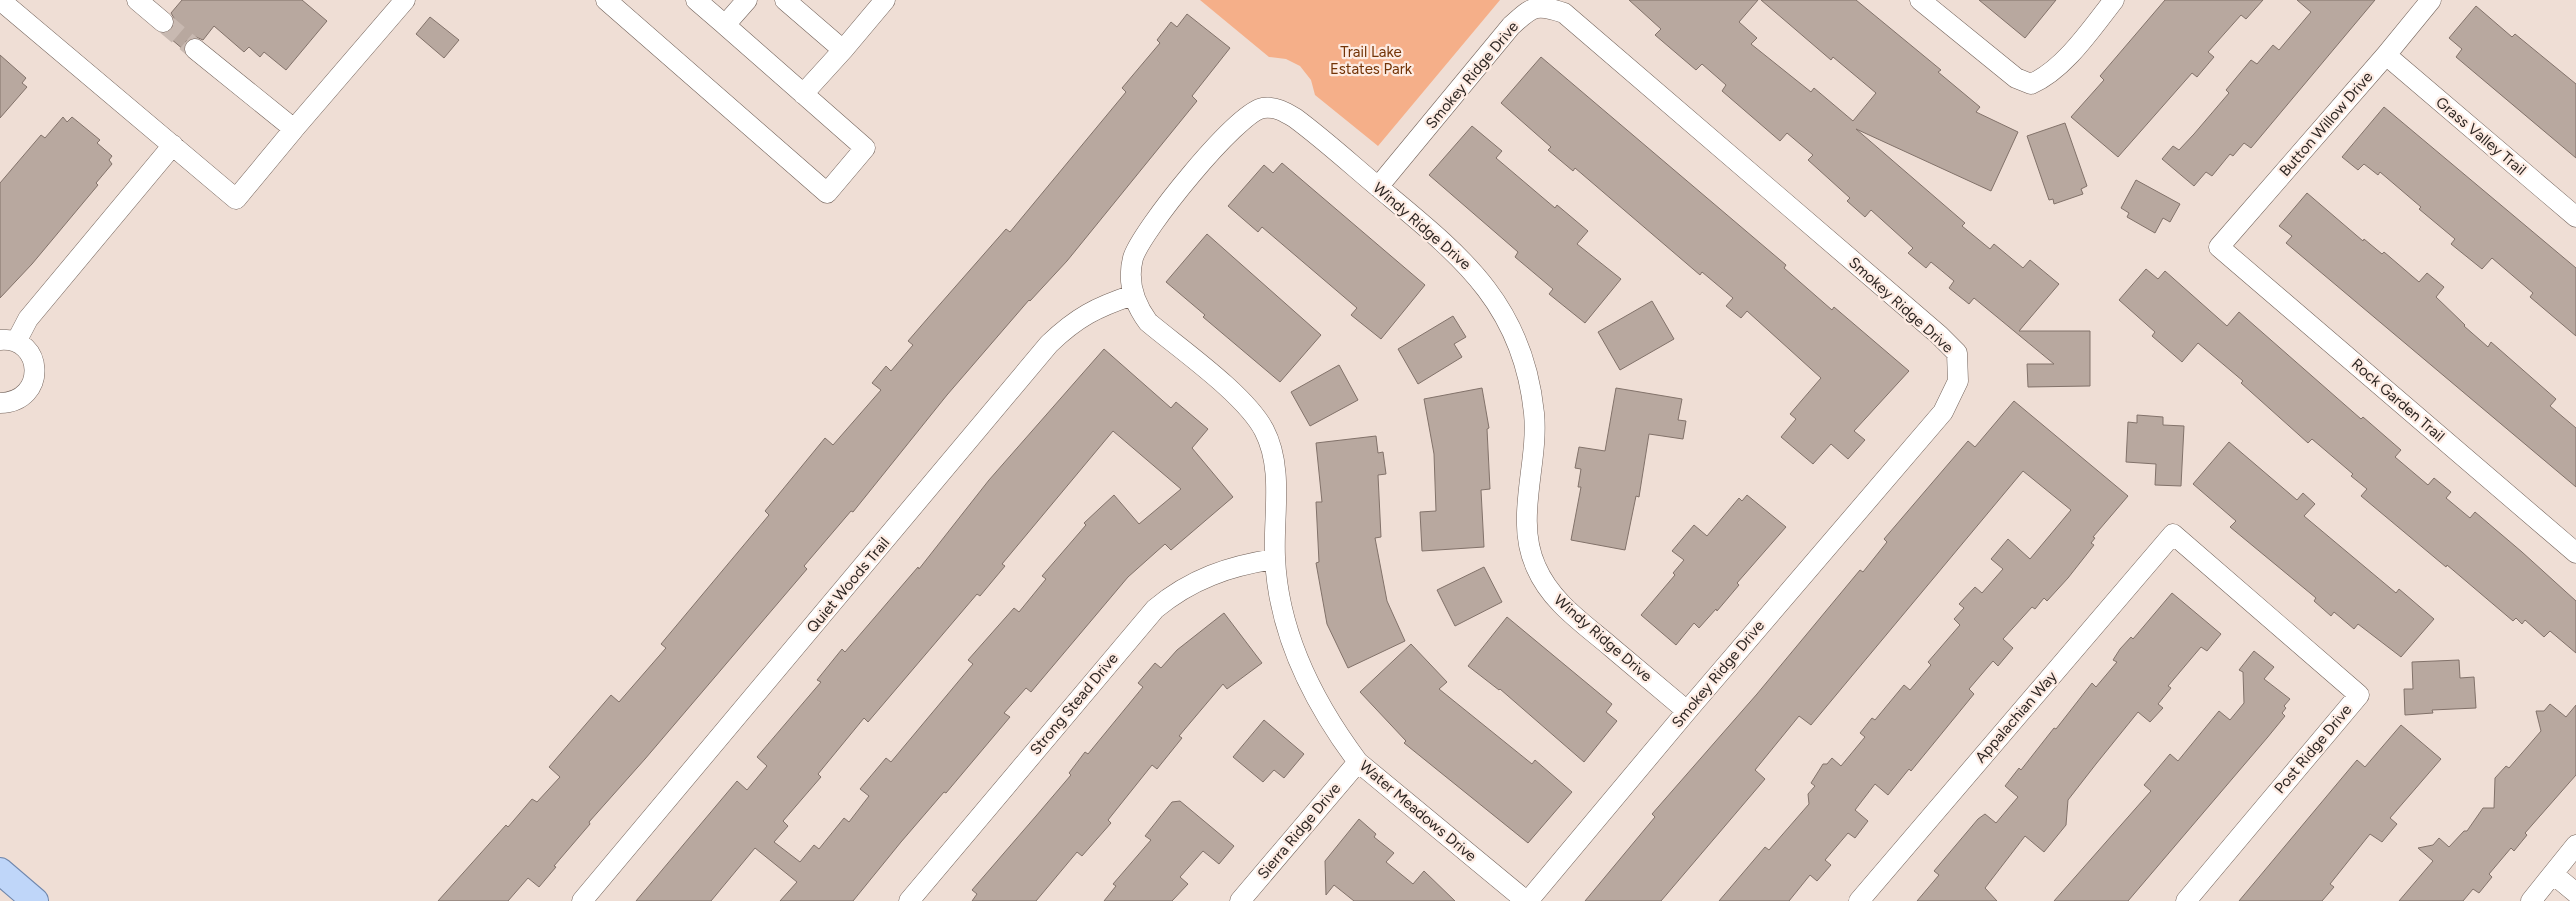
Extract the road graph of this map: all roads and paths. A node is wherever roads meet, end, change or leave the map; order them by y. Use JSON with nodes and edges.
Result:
{"nodes":[{"id":1,"x":0,"y":0,"type":"edge"},
{"id":2,"x":137,"y":0,"type":"edge"},
{"id":3,"x":405,"y":0,"type":"edge"},
{"id":4,"x":606,"y":0,"type":"edge"},
{"id":5,"x":696,"y":0,"type":"edge"},
{"id":6,"x":748,"y":0,"type":"edge"},
{"id":7,"x":785,"y":0,"type":"edge"},
{"id":8,"x":885,"y":0,"type":"edge"},
{"id":9,"x":1920,"y":0,"type":"edge"},
{"id":10,"x":2114,"y":0,"type":"edge"},
{"id":11,"x":2431,"y":0,"type":"edge"},
{"id":12,"x":163,"y":22,"type":"tunnel mouth"},
{"id":13,"x":725,"y":25,"type":"junction"},
{"id":14,"x":195,"y":49,"type":"tunnel mouth"},
{"id":15,"x":843,"y":50,"type":"junction"},
{"id":16,"x":2386,"y":55,"type":"junction"},
{"id":17,"x":803,"y":94,"type":"junction"},
{"id":18,"x":1263,"y":108,"type":"joint"},
{"id":19,"x":294,"y":129,"type":"junction"},
{"id":20,"x":173,"y":146,"type":"junction"},
{"id":21,"x":1378,"y":187,"type":"junction"},
{"id":22,"x":2576,"y":217,"type":"edge"},
{"id":23,"x":2219,"y":247,"type":"joint"},
{"id":24,"x":1133,"y":295,"type":"junction"},
{"id":25,"x":8,"y":341,"type":"edge"},
{"id":26,"x":0,"y":403,"type":"edge"},
{"id":27,"x":2172,"y":534,"type":"joint"},
{"id":28,"x":2576,"y":553,"type":"edge"},
{"id":29,"x":1275,"y":559,"type":"junction"},
{"id":30,"x":1686,"y":710,"type":"junction"},
{"id":31,"x":1358,"y":762,"type":"junction"},
{"id":32,"x":2576,"y":845,"type":"edge"},
{"id":33,"x":0,"y":871,"type":"edge"},
{"id":34,"x":2553,"y":874,"type":"junction"},
{"id":35,"x":2576,"y":893,"type":"edge"},
{"id":36,"x":35,"y":901,"type":"edge"},
{"id":37,"x":582,"y":901,"type":"edge"},
{"id":38,"x":909,"y":901,"type":"edge"},
{"id":39,"x":1240,"y":901,"type":"edge"},
{"id":40,"x":1527,"y":901,"type":"edge"},
{"id":41,"x":1859,"y":901,"type":"edge"},
{"id":42,"x":2186,"y":901,"type":"edge"},
{"id":43,"x":2531,"y":901,"type":"edge"}],
"edges":[{"from":1,"to":20,"type":"street"},
{"from":2,"to":12,"type":"street"},
{"from":3,"to":19,"type":"street"},
{"from":4,"to":17,"type":"street"},
{"from":5,"to":13,"type":"street"},
{"from":6,"to":13,"type":"street"},
{"from":7,"to":15,"type":"street"},
{"from":8,"to":15,"type":"street"},
{"from":9,"to":10,"type":"street"},
{"from":11,"to":16,"type":"street","name":"Button Willow Drive"},
{"from":13,"to":17,"type":"street"},
{"from":14,"to":19,"type":"street"},
{"from":15,"to":17,"type":"street"},
{"from":16,"to":22,"type":"street","name":"Grass Valley Trail"},
{"from":16,"to":23,"type":"street","name":"Button Willow Drive"},
{"from":18,"to":21,"type":"street","name":"Windy Ridge Drive"},
{"from":18,"to":24,"type":"street","name":"Water Meadows Drive"},
{"from":19,"to":20,"type":"street"},
{"from":20,"to":25,"type":"street"},
{"from":21,"to":30,"type":"street","name":"Windy Ridge Drive"},
{"from":21,"to":30,"type":"street","name":"Smokey Ridge Drive"},
{"from":23,"to":28,"type":"street","name":"Rock Garden Trail"},
{"from":24,"to":29,"type":"street","name":"Water Meadows Drive"},
{"from":24,"to":37,"type":"street","name":"Quiet Woods Trail"},
{"from":25,"to":26,"type":"street"},
{"from":27,"to":41,"type":"street","name":"Appalachian Way"},
{"from":27,"to":42,"type":"street","name":"Post Ridge Drive"},
{"from":29,"to":31,"type":"street","name":"Water Meadows Drive"},
{"from":29,"to":38,"type":"street","name":"Strong Stead Drive"},
{"from":30,"to":40,"type":"street","name":"Smokey Ridge Drive"},
{"from":31,"to":39,"type":"street","name":"Sierra Ridge Drive"},
{"from":31,"to":40,"type":"street","name":"Water Meadows Drive"},
{"from":32,"to":34,"type":"street"},
{"from":33,"to":36,"type":"main road"},
{"from":34,"to":35,"type":"street"},
{"from":34,"to":43,"type":"street"}]}
